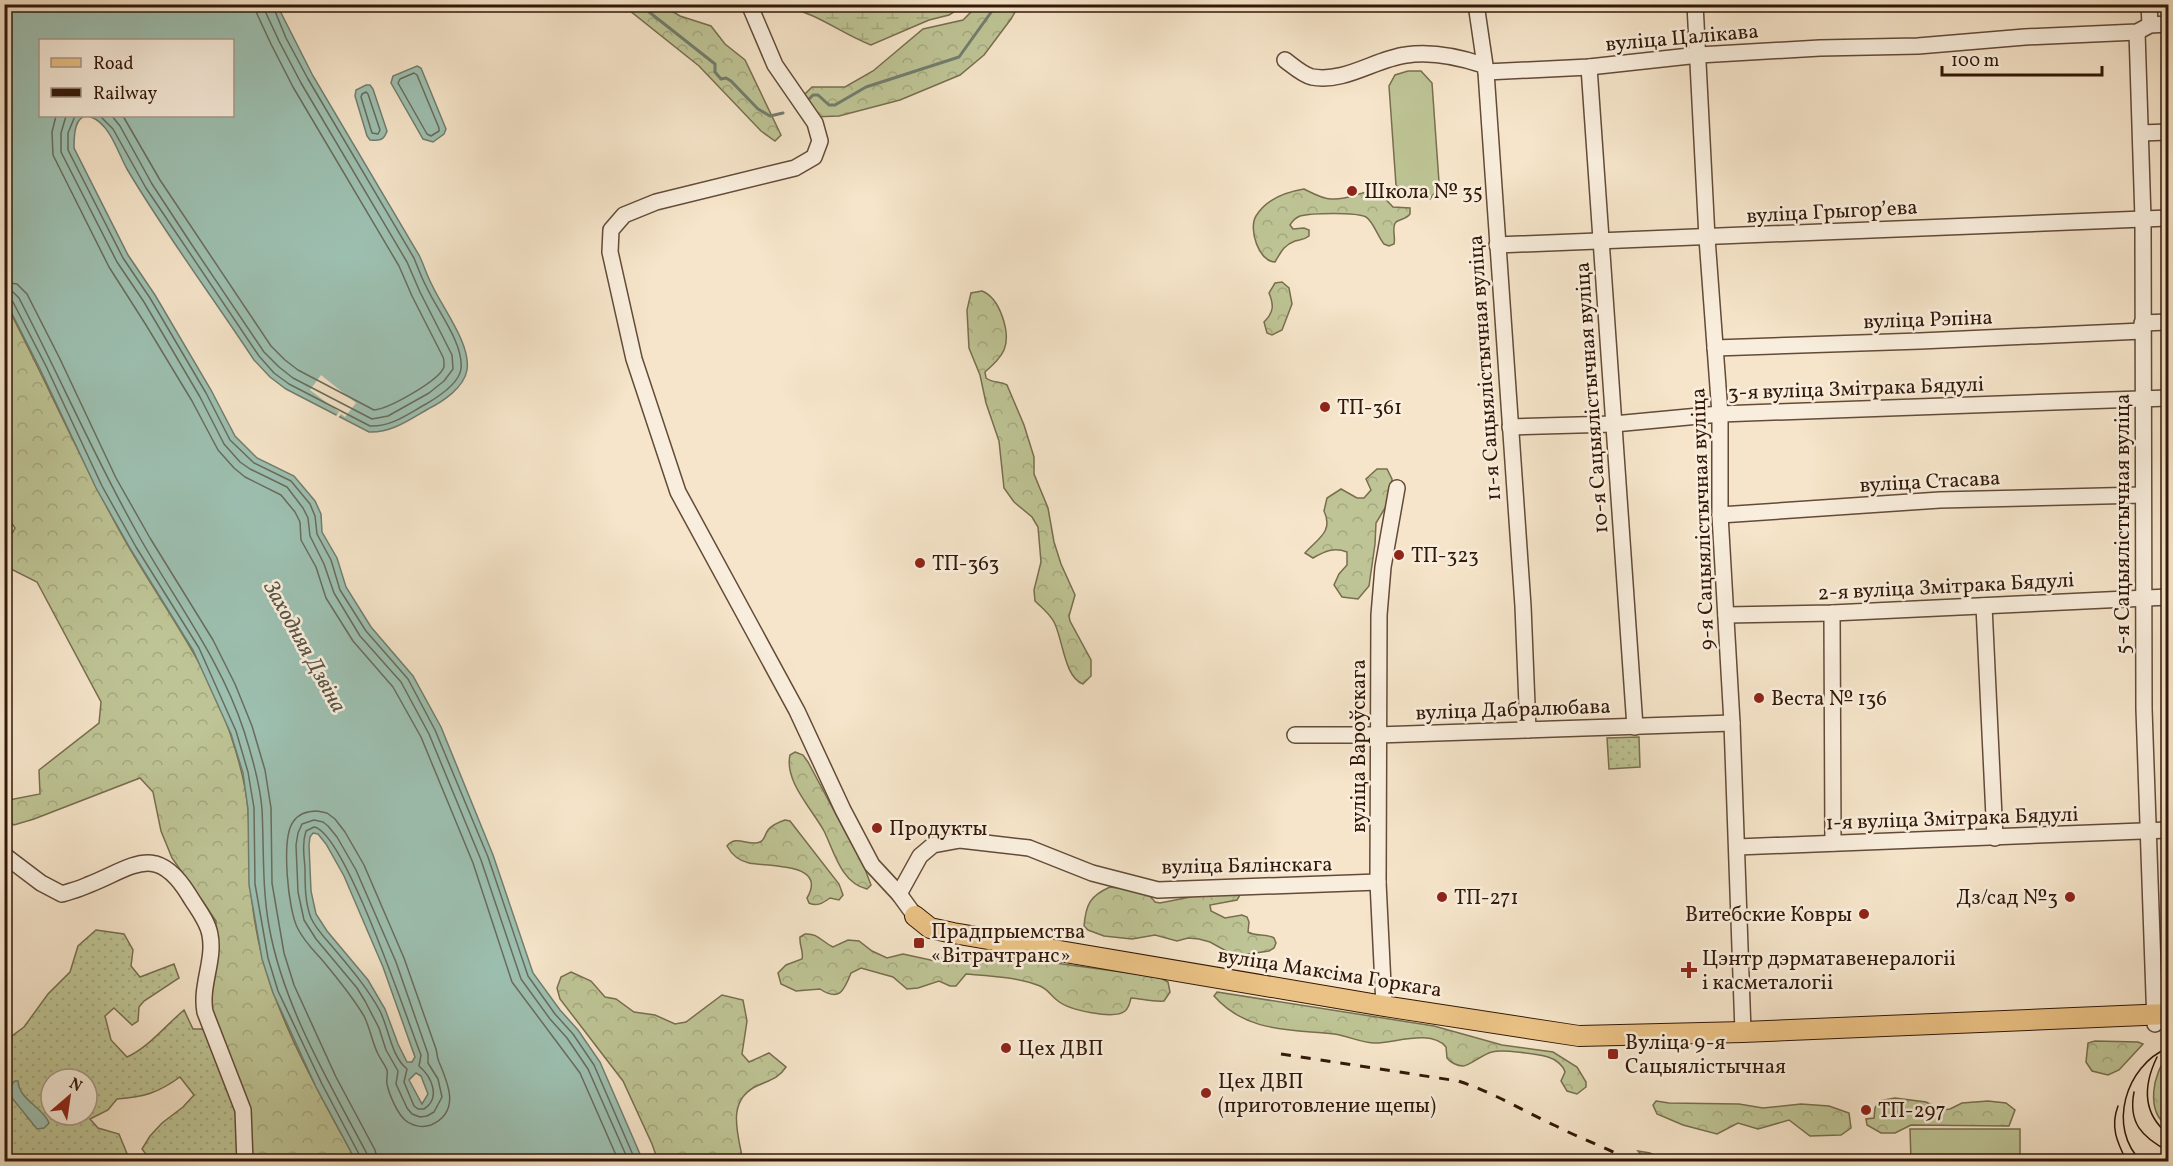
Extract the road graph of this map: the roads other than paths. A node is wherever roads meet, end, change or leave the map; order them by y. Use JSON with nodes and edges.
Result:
{"nodes":[{"id":1,"x":749,"y":4,"type":"edge"},
{"id":2,"x":1476,"y":4,"type":"edge"},
{"id":3,"x":1695,"y":4,"type":"edge"},
{"id":4,"x":2149,"y":4,"type":"edge"},
{"id":5,"x":2169,"y":24,"type":"edge"},
{"id":6,"x":2143,"y":28,"type":"junction"},
{"id":7,"x":1699,"y":55,"type":"junction"},
{"id":8,"x":1285,"y":60,"type":"dead end"},
{"id":9,"x":1589,"y":67,"type":"junction"},
{"id":10,"x":1484,"y":68,"type":"junction"},
{"id":11,"x":2169,"y":132,"type":"edge"},
{"id":12,"x":2141,"y":134,"type":"junction"},
{"id":13,"x":2169,"y":218,"type":"edge"},
{"id":14,"x":2143,"y":219,"type":"junction"},
{"id":15,"x":1707,"y":238,"type":"junction"},
{"id":16,"x":1601,"y":241,"type":"junction"},
{"id":17,"x":1497,"y":245,"type":"junction"},
{"id":18,"x":2169,"y":322,"type":"edge"},
{"id":19,"x":2142,"y":327,"type":"junction"},
{"id":20,"x":1715,"y":348,"type":"junction"},
{"id":21,"x":2169,"y":398,"type":"edge"},
{"id":22,"x":2142,"y":399,"type":"junction"},
{"id":23,"x":1720,"y":414,"type":"junction"},
{"id":24,"x":1614,"y":424,"type":"junction"},
{"id":25,"x":1510,"y":427,"type":"junction"},
{"id":26,"x":1397,"y":488,"type":"dead end"},
{"id":27,"x":2143,"y":495,"type":"junction"},
{"id":28,"x":1720,"y":514,"type":"junction"},
{"id":29,"x":2144,"y":597,"type":"junction"},
{"id":30,"x":2169,"y":597,"type":"edge"},
{"id":31,"x":1984,"y":606,"type":"junction"},
{"id":32,"x":1832,"y":613,"type":"junction"},
{"id":33,"x":1726,"y":615,"type":"junction"},
{"id":34,"x":1732,"y":723,"type":"junction"},
{"id":35,"x":1635,"y":727,"type":"junction"},
{"id":36,"x":1528,"y":730,"type":"junction"},
{"id":37,"x":1295,"y":735,"type":"dead end"},
{"id":38,"x":1377,"y":735,"type":"junction"},
{"id":39,"x":2169,"y":830,"type":"edge"},
{"id":40,"x":2150,"y":831,"type":"junction"},
{"id":41,"x":1995,"y":838,"type":"junction"},
{"id":42,"x":1833,"y":843,"type":"junction"},
{"id":43,"x":1737,"y":848,"type":"junction"},
{"id":44,"x":4,"y":855,"type":"edge"},
{"id":45,"x":1378,"y":882,"type":"junction"},
{"id":46,"x":899,"y":894,"type":"junction"},
{"id":47,"x":915,"y":916,"type":"joint"},
{"id":48,"x":1384,"y":1006,"type":"junction"},
{"id":49,"x":2162,"y":1019,"type":"edge"},
{"id":50,"x":1743,"y":1032,"type":"junction"},
{"id":51,"x":245,"y":1161,"type":"edge"}],
"edges":[{"from":1,"to":46,"type":"street"},
{"from":2,"to":10,"type":"street","name":"11-я Сацыялістычная вуліца"},
{"from":3,"to":7,"type":"street","name":"9-я Сацыялістычная вуліца"},
{"from":4,"to":6,"type":"street","name":"5-я Сацыялістычная вуліца"},
{"from":5,"to":6,"type":"street","name":"вуліца Цалікава"},
{"from":6,"to":7,"type":"street","name":"вуліца Цалікава"},
{"from":6,"to":12,"type":"street","name":"5-я Сацыялістычная вуліца"},
{"from":7,"to":9,"type":"street","name":"вуліца Цалікава"},
{"from":7,"to":15,"type":"street","name":"9-я Сацыялістычная вуліца"},
{"from":8,"to":10,"type":"street","name":"вуліца Цалікава"},
{"from":9,"to":10,"type":"street","name":"вуліца Цалікава"},
{"from":9,"to":16,"type":"street","name":"10-я Сацыялістычная вуліца"},
{"from":10,"to":17,"type":"street","name":"11-я Сацыялістычная вуліца"},
{"from":11,"to":12,"type":"street"},
{"from":12,"to":14,"type":"street","name":"5-я Сацыялістычная вуліца"},
{"from":13,"to":14,"type":"street","name":"вуліца Грыгорʼева"},
{"from":14,"to":15,"type":"street","name":"вуліца Грыгорʼева"},
{"from":14,"to":19,"type":"street","name":"5-я Сацыялістычная вуліца"},
{"from":15,"to":16,"type":"street","name":"вуліца Грыгорʼева"},
{"from":15,"to":20,"type":"street","name":"9-я Сацыялістычная вуліца"},
{"from":16,"to":17,"type":"street","name":"вуліца Грыгорʼева"},
{"from":16,"to":24,"type":"street","name":"10-я Сацыялістычная вуліца"},
{"from":17,"to":25,"type":"street","name":"11-я Сацыялістычная вуліца"},
{"from":18,"to":19,"type":"street","name":"вуліца Рэпіна"},
{"from":19,"to":20,"type":"street","name":"вуліца Рэпіна"},
{"from":19,"to":22,"type":"street","name":"5-я Сацыялістычная вуліца"},
{"from":20,"to":23,"type":"street","name":"9-я Сацыялістычная вуліца"},
{"from":21,"to":22,"type":"street","name":"3-я вуліца Змітрака Бядулі"},
{"from":22,"to":23,"type":"street","name":"3-я вуліца Змітрака Бядулі"},
{"from":22,"to":27,"type":"street","name":"5-я Сацыялістычная вуліца"},
{"from":23,"to":24,"type":"street","name":"3-я вуліца Змітрака Бядулі"},
{"from":23,"to":28,"type":"street","name":"9-я Сацыялістычная вуліца"},
{"from":24,"to":25,"type":"street","name":"3-я вуліца Змітрака Бядулі"},
{"from":24,"to":35,"type":"street","name":"10-я Сацыялістычная вуліца"},
{"from":25,"to":36,"type":"street","name":"11-я Сацыялістычная вуліца"},
{"from":26,"to":38,"type":"street","name":"вуліца Вароўскага"},
{"from":27,"to":28,"type":"street","name":"вуліца Стасава"},
{"from":27,"to":29,"type":"street","name":"5-я Сацыялістычная вуліца"},
{"from":28,"to":33,"type":"street","name":"9-я Сацыялістычная вуліца"},
{"from":29,"to":30,"type":"street","name":"2-я вуліца Змітрака Бядулі"},
{"from":29,"to":31,"type":"street","name":"2-я вуліца Змітрака Бядулі"},
{"from":29,"to":40,"type":"street","name":"5-я Сацыялістычная вуліца"},
{"from":31,"to":32,"type":"street","name":"2-я вуліца Змітрака Бядулі"},
{"from":31,"to":41,"type":"street"},
{"from":32,"to":33,"type":"street","name":"2-я вуліца Змітрака Бядулі"},
{"from":32,"to":42,"type":"street"},
{"from":33,"to":34,"type":"street","name":"9-я Сацыялістычная вуліца"},
{"from":34,"to":35,"type":"street","name":"вуліца Дабралюбава"},
{"from":34,"to":43,"type":"street","name":"9-я Сацыялістычная вуліца"},
{"from":35,"to":36,"type":"street","name":"вуліца Дабралюбава"},
{"from":36,"to":38,"type":"street","name":"вуліца Дабралюбава"},
{"from":37,"to":38,"type":"street","name":"вуліца Дабралюбава"},
{"from":38,"to":45,"type":"street","name":"вуліца Вароўскага"},
{"from":39,"to":40,"type":"street","name":"1-я вуліца Змітрака Бядулі"},
{"from":40,"to":41,"type":"street","name":"1-я вуліца Змітрака Бядулі"},
{"from":40,"to":49,"type":"street","name":"5-я Сацыялістычная вуліца"},
{"from":41,"to":42,"type":"street","name":"1-я вуліца Змітрака Бядулі"},
{"from":42,"to":43,"type":"street","name":"1-я вуліца Змітрака Бядулі"},
{"from":43,"to":50,"type":"street","name":"9-я Сацыялістычная вуліца"},
{"from":44,"to":51,"type":"street"},
{"from":45,"to":46,"type":"street","name":"вуліца Бялінскага"},
{"from":45,"to":48,"type":"street","name":"вуліца Вароўскага"},
{"from":46,"to":47,"type":"street"},
{"from":47,"to":48,"type":"main road","name":"вуліца Максіма Горкага"},
{"from":48,"to":50,"type":"main road","name":"вуліца Максіма Горкага"},
{"from":49,"to":50,"type":"main road","name":"вуліца Максіма Горкага"}]}
